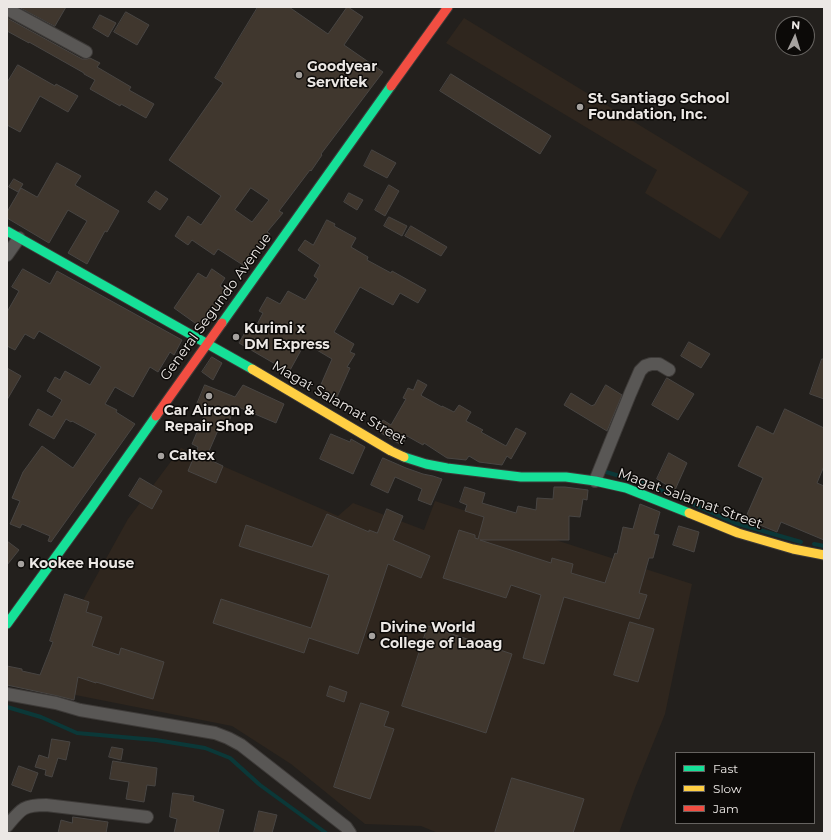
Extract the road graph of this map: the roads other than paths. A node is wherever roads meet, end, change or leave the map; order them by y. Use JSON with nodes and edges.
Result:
{"nodes":[{"id":1,"x":448,"y":7,"type":"edge"},
{"id":2,"x":7,"y":9,"type":"edge"},
{"id":3,"x":86,"y":52,"type":"dead end"},
{"id":4,"x":7,"y":230,"type":"edge"},
{"id":5,"x":19,"y":238,"type":"junction"},
{"id":6,"x":7,"y":255,"type":"edge"},
{"id":7,"x":207,"y":343,"type":"junction"},
{"id":8,"x":669,"y":370,"type":"dead end"},
{"id":9,"x":595,"y":481,"type":"junction"},
{"id":10,"x":824,"y":555,"type":"edge"},
{"id":11,"x":7,"y":624,"type":"edge"},
{"id":12,"x":7,"y":694,"type":"edge"},
{"id":13,"x":147,"y":817,"type":"dead end"},
{"id":14,"x":7,"y":826,"type":"edge"},
{"id":15,"x":350,"y":833,"type":"edge"}],
"edges":[{"from":1,"to":7,"type":"main road","name":"General Segundo Avenue"},
{"from":2,"to":3,"type":"street"},
{"from":4,"to":5,"type":"main road","name":"Magat Salamat Street"},
{"from":5,"to":6,"type":"street"},
{"from":5,"to":7,"type":"main road","name":"Magat Salamat Street"},
{"from":7,"to":9,"type":"main road","name":"Magat Salamat Street"},
{"from":7,"to":11,"type":"main road","name":"General Segundo Avenue"},
{"from":8,"to":9,"type":"street"},
{"from":9,"to":10,"type":"main road","name":"Magat Salamat Street"},
{"from":12,"to":15,"type":"street"},
{"from":13,"to":14,"type":"street"}]}
